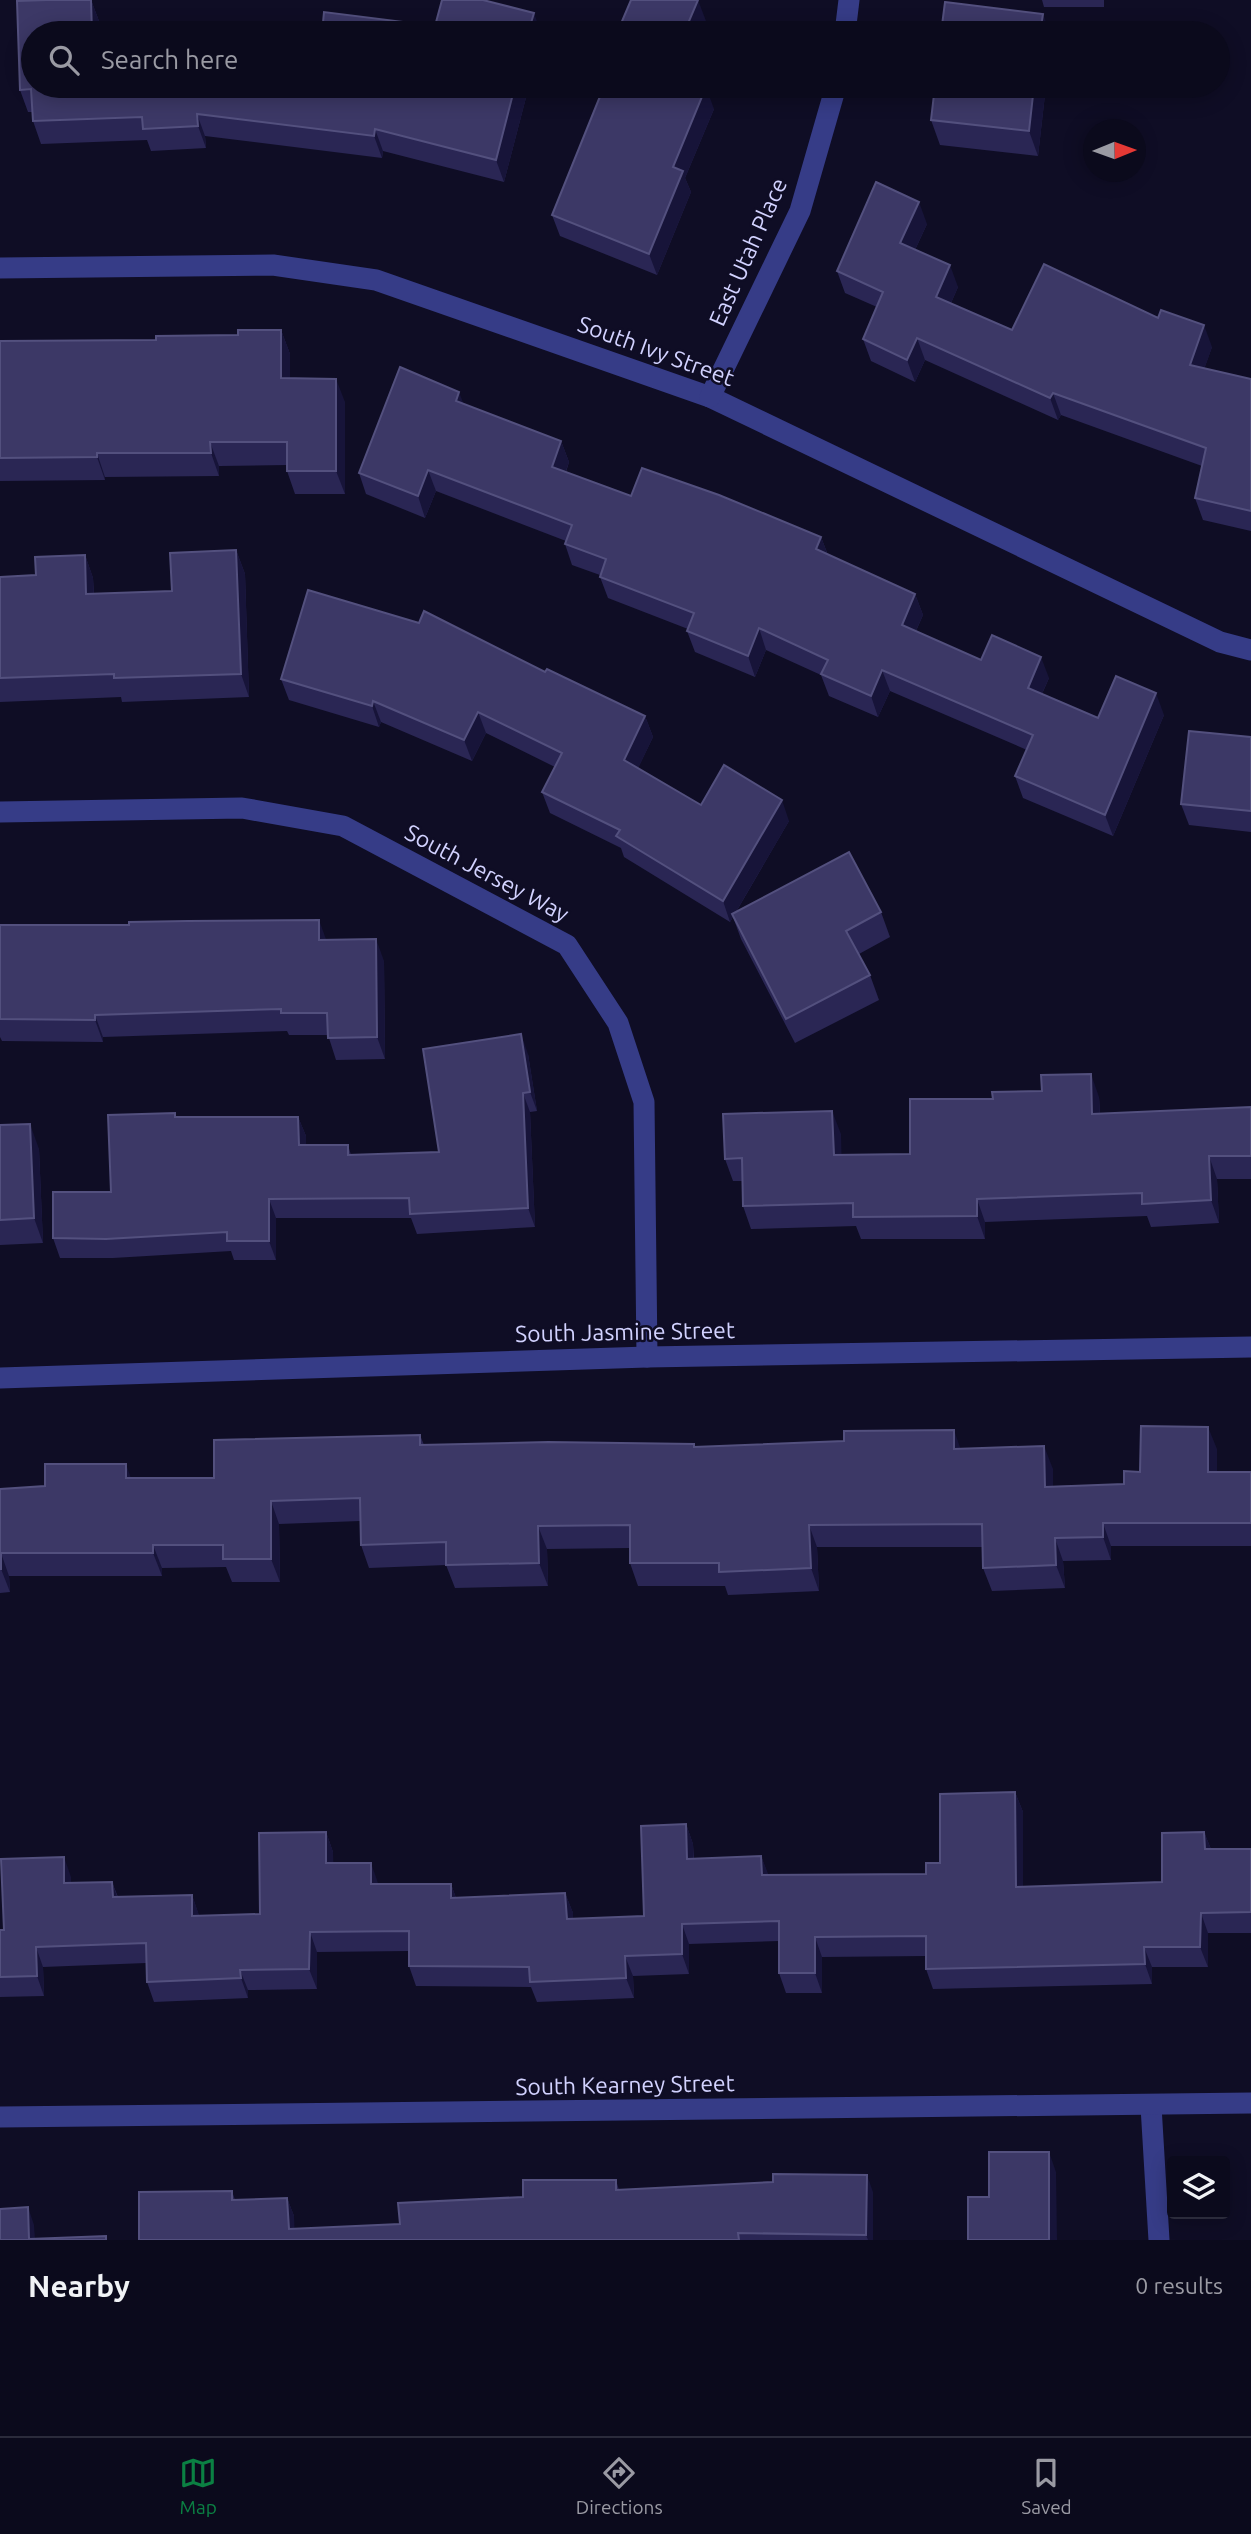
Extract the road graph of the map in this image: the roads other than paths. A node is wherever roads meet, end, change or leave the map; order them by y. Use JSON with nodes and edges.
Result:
{"nodes":[{"id":1,"x":849,"y":0,"type":"edge"},
{"id":2,"x":846,"y":21,"type":"edge"},
{"id":3,"x":833,"y":98,"type":"edge"},
{"id":4,"x":0,"y":268,"type":"edge"},
{"id":5,"x":710,"y":397,"type":"junction"},
{"id":6,"x":1251,"y":650,"type":"edge"},
{"id":7,"x":0,"y":812,"type":"edge"},
{"id":8,"x":1251,"y":1347,"type":"edge"},
{"id":9,"x":647,"y":1357,"type":"junction"},
{"id":10,"x":0,"y":1378,"type":"edge"},
{"id":11,"x":1251,"y":2103,"type":"edge"},
{"id":12,"x":1151,"y":2106,"type":"junction"},
{"id":13,"x":0,"y":2117,"type":"edge"},
{"id":14,"x":1159,"y":2240,"type":"edge"}],
"edges":[{"from":1,"to":2,"type":"street"},
{"from":3,"to":5,"type":"street","name":"East Utah Place"},
{"from":4,"to":5,"type":"street","name":"South Ivy Street"},
{"from":5,"to":6,"type":"street","name":"South Ivy Street"},
{"from":7,"to":9,"type":"street","name":"South Jersey Way"},
{"from":8,"to":9,"type":"street","name":"South Jasmine Street"},
{"from":9,"to":10,"type":"street","name":"South Jasmine Street"},
{"from":11,"to":12,"type":"street","name":"South Kearney Street"},
{"from":12,"to":13,"type":"street","name":"South Kearney Street"},
{"from":12,"to":14,"type":"street"}]}
